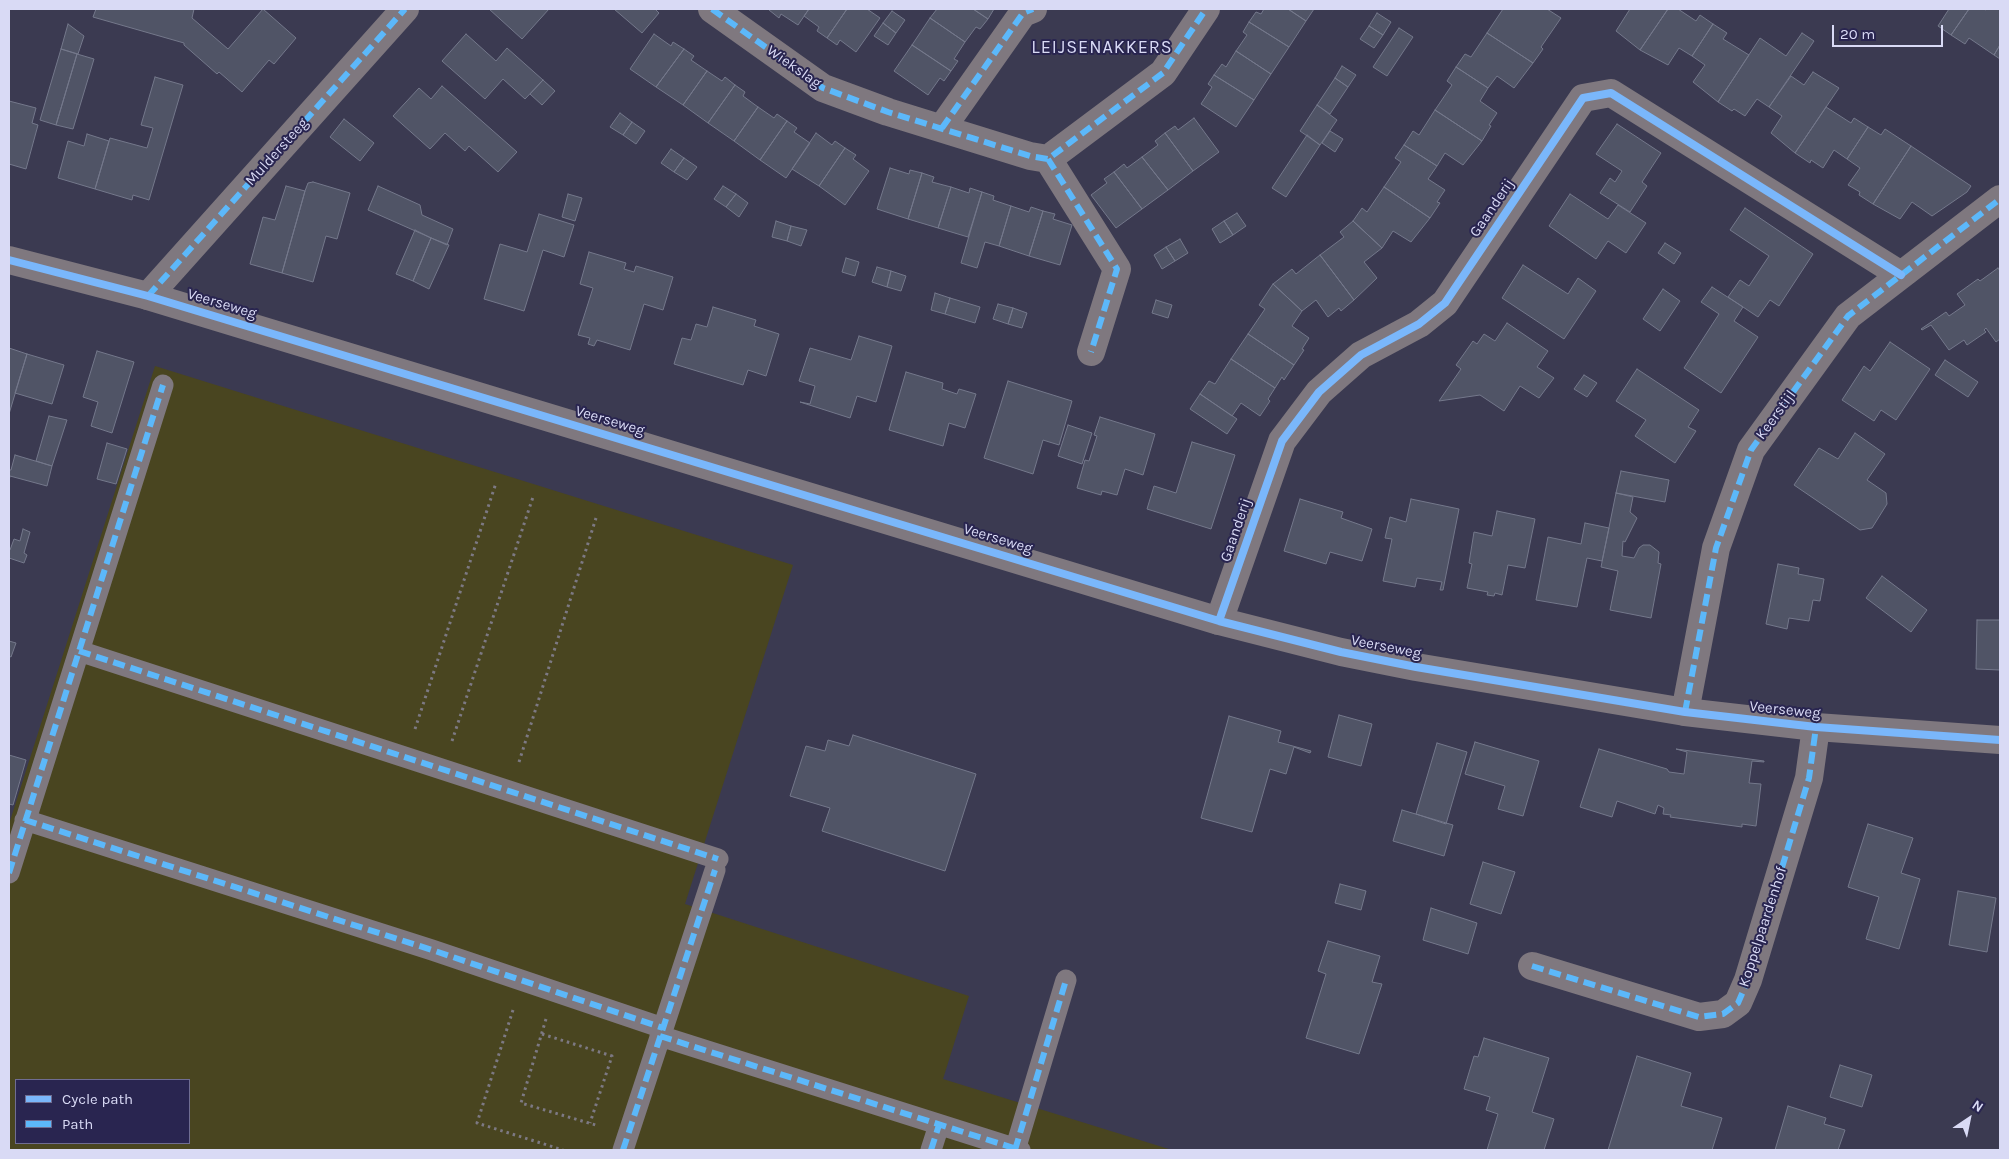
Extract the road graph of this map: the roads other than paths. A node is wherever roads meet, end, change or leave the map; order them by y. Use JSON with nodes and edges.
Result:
{"nodes":[{"id":1,"x":405,"y":9,"type":"edge"},
{"id":2,"x":712,"y":9,"type":"edge"},
{"id":3,"x":1033,"y":9,"type":"edge"},
{"id":4,"x":1206,"y":9,"type":"edge"},
{"id":5,"x":942,"y":128,"type":"junction"},
{"id":6,"x":1048,"y":159,"type":"junction"},
{"id":7,"x":2000,"y":200,"type":"edge"},
{"id":8,"x":9,"y":260,"type":"edge"},
{"id":9,"x":1901,"y":275,"type":"junction"},
{"id":10,"x":148,"y":296,"type":"junction"},
{"id":11,"x":1091,"y":352,"type":"dead end"},
{"id":12,"x":162,"y":385,"type":"dead end"},
{"id":13,"x":1219,"y":621,"type":"junction"},
{"id":14,"x":79,"y":651,"type":"junction"},
{"id":15,"x":1685,"y":712,"type":"junction"},
{"id":16,"x":1816,"y":728,"type":"junction"},
{"id":17,"x":2000,"y":740,"type":"edge"},
{"id":18,"x":25,"y":820,"type":"junction"},
{"id":19,"x":9,"y":873,"type":"edge"},
{"id":20,"x":1532,"y":966,"type":"dead end"},
{"id":21,"x":1066,"y":980,"type":"dead end"},
{"id":22,"x":662,"y":1032,"type":"junction"},
{"id":23,"x":939,"y":1125,"type":"junction"},
{"id":24,"x":626,"y":1143,"type":"edge"},
{"id":25,"x":931,"y":1150,"type":"edge"},
{"id":26,"x":1017,"y":1150,"type":"edge"}],
"edges":[{"from":1,"to":10,"type":"street","name":"Muldersteeg"},
{"from":2,"to":5,"type":"street","name":"Wiekslag"},
{"from":3,"to":5,"type":"street"},
{"from":4,"to":6,"type":"street"},
{"from":5,"to":6,"type":"street","name":"Wiekslag"},
{"from":6,"to":11,"type":"street"},
{"from":7,"to":9,"type":"street","name":"Keerstijl"},
{"from":8,"to":10,"type":"street","name":"Veerseweg"},
{"from":9,"to":13,"type":"street","name":"Gaanderij"},
{"from":9,"to":15,"type":"street","name":"Keerstijl"},
{"from":10,"to":13,"type":"street","name":"Veerseweg"},
{"from":12,"to":14,"type":"street"},
{"from":13,"to":15,"type":"street","name":"Veerseweg"},
{"from":14,"to":18,"type":"street"},
{"from":14,"to":22,"type":"street"},
{"from":15,"to":16,"type":"street","name":"Veerseweg"},
{"from":16,"to":17,"type":"street","name":"Veerseweg"},
{"from":16,"to":20,"type":"street","name":"Koppelpaardenhof"},
{"from":18,"to":19,"type":"street"},
{"from":18,"to":22,"type":"street"},
{"from":21,"to":26,"type":"street"},
{"from":22,"to":23,"type":"street"},
{"from":22,"to":24,"type":"street"},
{"from":23,"to":25,"type":"street"},
{"from":23,"to":26,"type":"street"}]}
